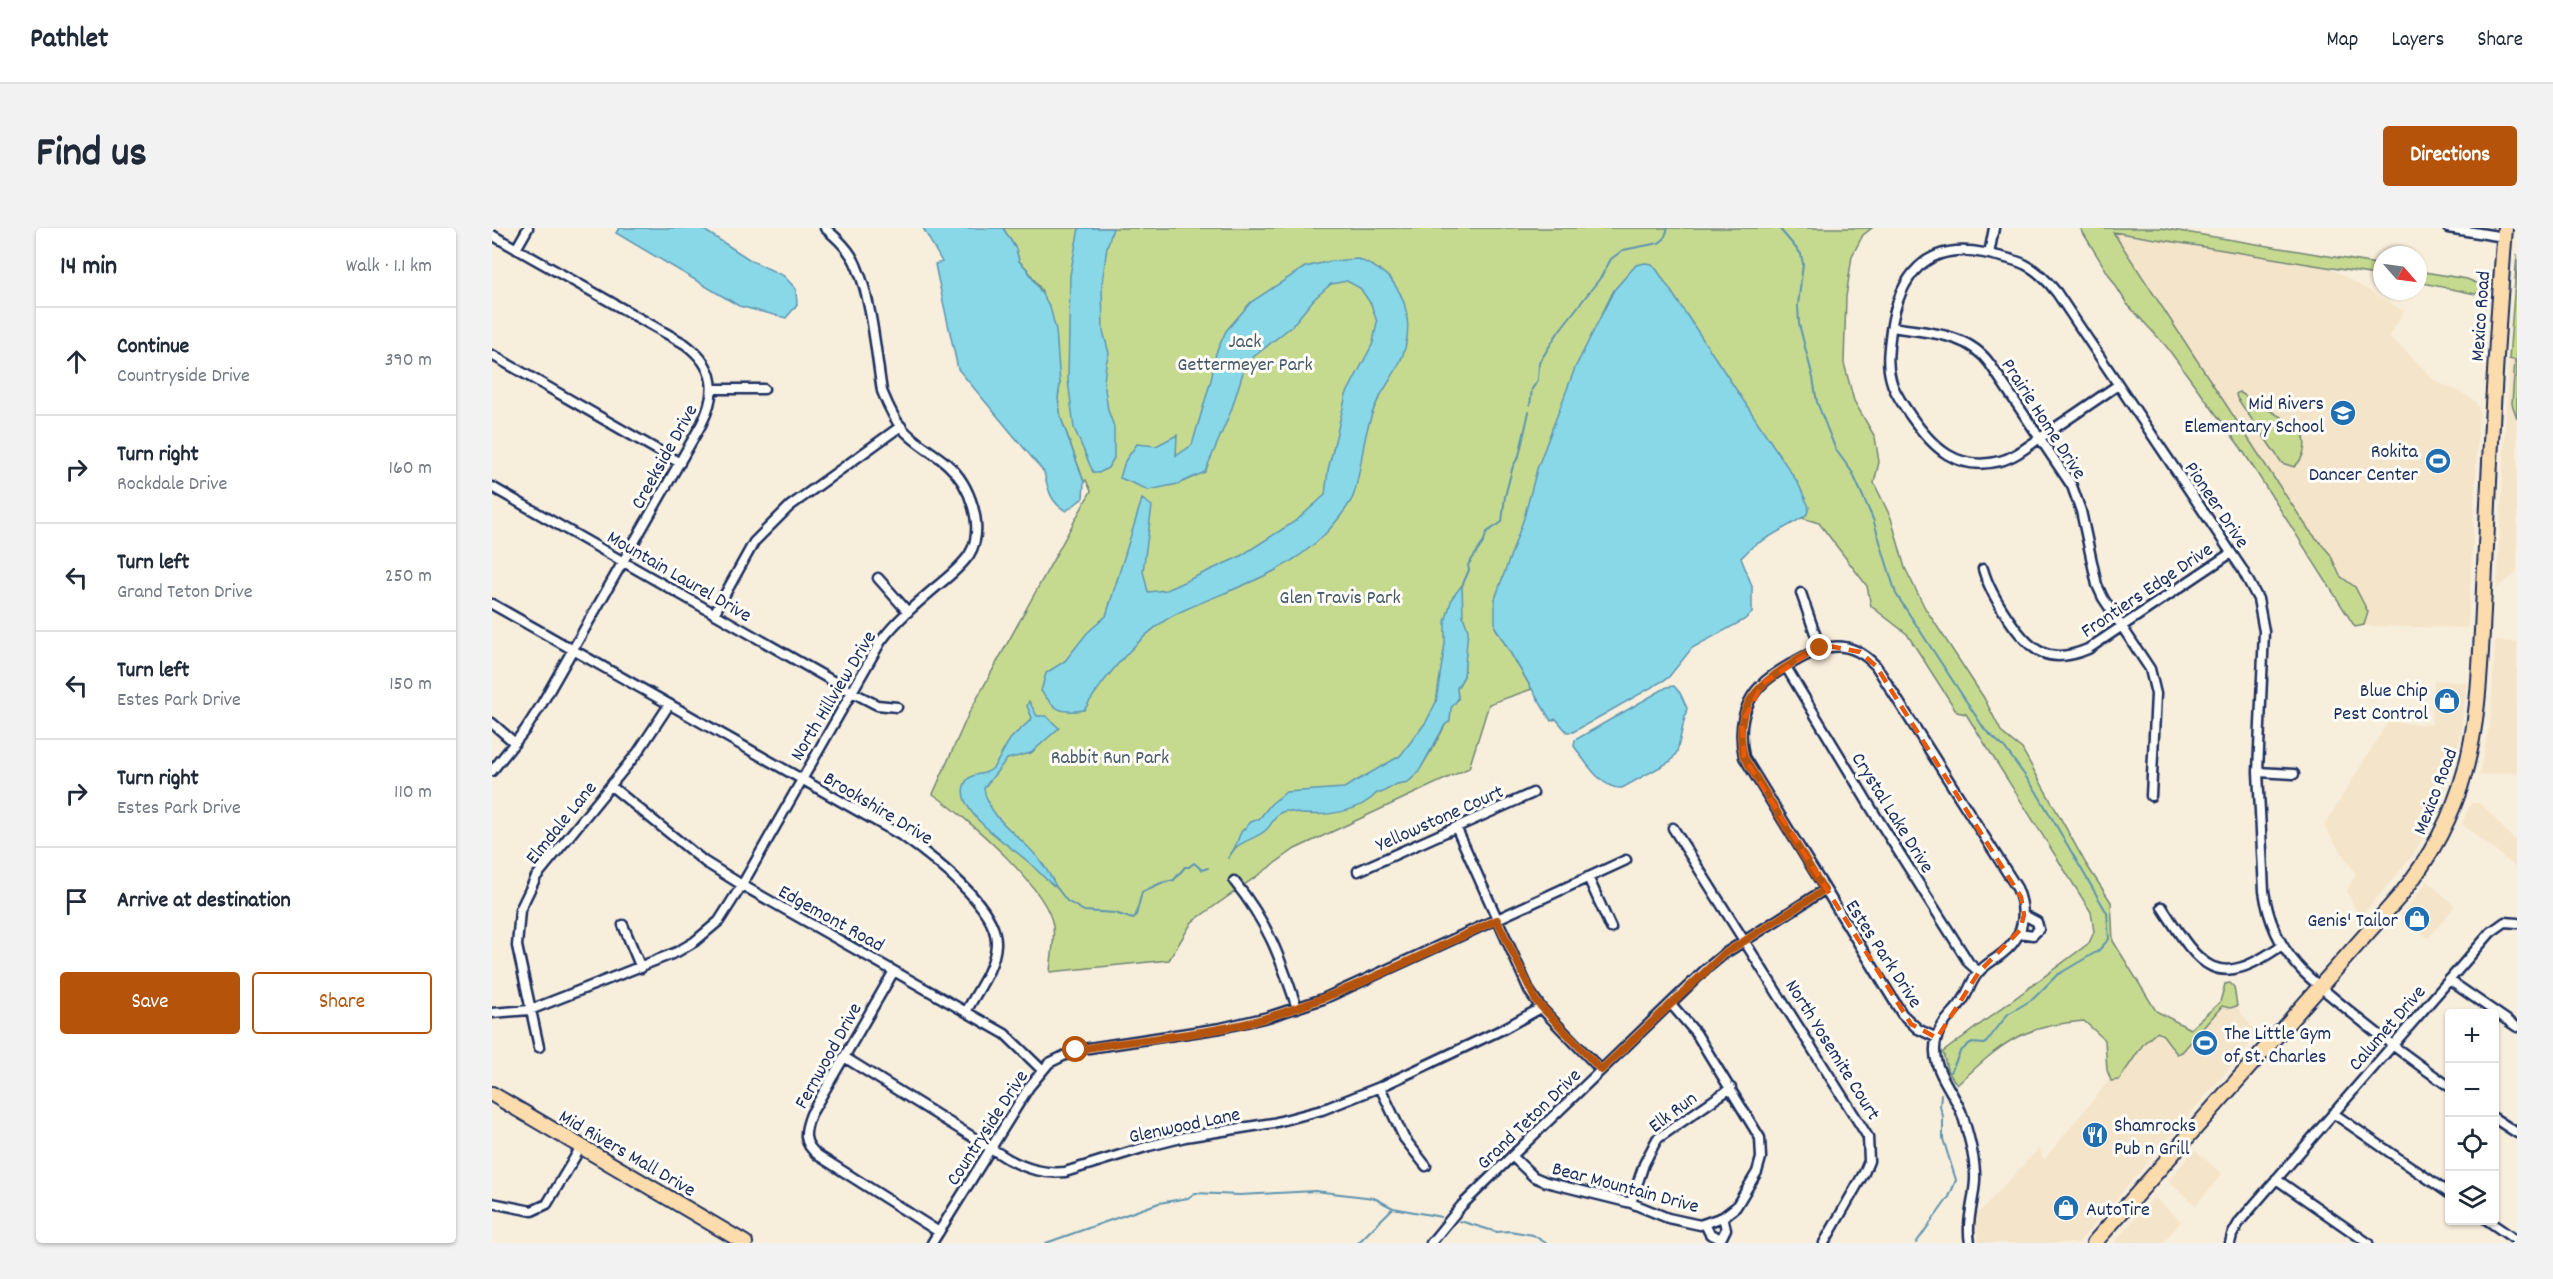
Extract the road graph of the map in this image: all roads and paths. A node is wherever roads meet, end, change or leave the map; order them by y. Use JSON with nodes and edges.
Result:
{"nodes":[{"id":1,"x":528,"y":228,"type":"edge"},
{"id":2,"x":825,"y":228,"type":"edge"},
{"id":3,"x":1994,"y":228,"type":"edge"},
{"id":4,"x":2448,"y":228,"type":"edge"},
{"id":5,"x":2504,"y":232,"type":"edge"},
{"id":6,"x":492,"y":235,"type":"edge"},
{"id":7,"x":516,"y":249,"type":"junction"},
{"id":8,"x":1989,"y":254,"type":"junction"},
{"id":9,"x":1892,"y":327,"type":"junction"},
{"id":10,"x":492,"y":356,"type":"edge"},
{"id":11,"x":2118,"y":385,"type":"junction"},
{"id":12,"x":764,"y":388,"type":"dead end"},
{"id":13,"x":713,"y":389,"type":"junction"},
{"id":14,"x":900,"y":426,"type":"junction"},
{"id":15,"x":2039,"y":438,"type":"junction"},
{"id":16,"x":680,"y":463,"type":"junction"},
{"id":17,"x":492,"y":487,"type":"edge"},
{"id":18,"x":2231,"y":553,"type":"junction"},
{"id":19,"x":623,"y":562,"type":"junction"},
{"id":20,"x":1983,"y":569,"type":"dead end"},
{"id":21,"x":878,"y":578,"type":"dead end"},
{"id":22,"x":1801,"y":593,"type":"dead end"},
{"id":23,"x":492,"y":604,"type":"edge"},
{"id":24,"x":908,"y":612,"type":"junction"},
{"id":25,"x":714,"y":614,"type":"junction"},
{"id":26,"x":2122,"y":627,"type":"junction"},
{"id":27,"x":1820,"y":648,"type":"junction"},
{"id":28,"x":573,"y":650,"type":"junction"},
{"id":29,"x":1786,"y":667,"type":"junction"},
{"id":30,"x":852,"y":692,"type":"junction"},
{"id":31,"x":669,"y":705,"type":"junction"},
{"id":32,"x":897,"y":707,"type":"dead end"},
{"id":33,"x":492,"y":723,"type":"edge"},
{"id":34,"x":515,"y":743,"type":"junction"},
{"id":35,"x":492,"y":771,"type":"edge"},
{"id":36,"x":2258,"y":772,"type":"junction"},
{"id":37,"x":2294,"y":774,"type":"dead end"},
{"id":38,"x":801,"y":780,"type":"junction"},
{"id":39,"x":611,"y":786,"type":"junction"},
{"id":40,"x":1533,"y":793,"type":"dead end"},
{"id":41,"x":2151,"y":796,"type":"dead end"},
{"id":42,"x":1456,"y":827,"type":"junction"},
{"id":43,"x":1673,"y":828,"type":"dead end"},
{"id":44,"x":1626,"y":860,"type":"dead end"},
{"id":45,"x":1358,"y":870,"type":"dead end"},
{"id":46,"x":1588,"y":877,"type":"junction"},
{"id":47,"x":1234,"y":881,"type":"dead end"},
{"id":48,"x":742,"y":885,"type":"junction"},
{"id":49,"x":1824,"y":890,"type":"junction"},
{"id":50,"x":2162,"y":907,"type":"dead end"},
{"id":51,"x":2024,"y":915,"type":"junction"},
{"id":52,"x":1497,"y":920,"type":"junction"},
{"id":53,"x":2517,"y":922,"type":"edge"},
{"id":54,"x":623,"y":925,"type":"dead end"},
{"id":55,"x":1611,"y":928,"type":"dead end"},
{"id":56,"x":2019,"y":933,"type":"junction"},
{"id":57,"x":1746,"y":941,"type":"junction"},
{"id":58,"x":2282,"y":945,"type":"junction"},
{"id":59,"x":641,"y":968,"type":"junction"},
{"id":60,"x":894,"y":971,"type":"junction"},
{"id":61,"x":1979,"y":972,"type":"junction"},
{"id":62,"x":2449,"y":980,"type":"junction"},
{"id":63,"x":2321,"y":987,"type":"junction"},
{"id":64,"x":1671,"y":1004,"type":"junction"},
{"id":65,"x":1297,"y":1008,"type":"junction"},
{"id":66,"x":1541,"y":1008,"type":"junction"},
{"id":67,"x":530,"y":1010,"type":"junction"},
{"id":68,"x":966,"y":1012,"type":"junction"},
{"id":69,"x":492,"y":1013,"type":"edge"},
{"id":70,"x":2517,"y":1027,"type":"edge"},
{"id":71,"x":1936,"y":1038,"type":"junction"},
{"id":72,"x":2390,"y":1046,"type":"junction"},
{"id":73,"x":539,"y":1047,"type":"dead end"},
{"id":74,"x":844,"y":1057,"type":"junction"},
{"id":75,"x":1042,"y":1070,"type":"junction"},
{"id":76,"x":1601,"y":1070,"type":"junction"},
{"id":77,"x":2445,"y":1084,"type":"edge"},
{"id":78,"x":1380,"y":1087,"type":"junction"},
{"id":79,"x":1731,"y":1088,"type":"junction"},
{"id":80,"x":492,"y":1094,"type":"edge"},
{"id":81,"x":2333,"y":1113,"type":"junction"},
{"id":82,"x":2499,"y":1121,"type":"edge"},
{"id":83,"x":2517,"y":1133,"type":"edge"},
{"id":84,"x":581,"y":1147,"type":"junction"},
{"id":85,"x":991,"y":1148,"type":"junction"},
{"id":86,"x":1512,"y":1156,"type":"junction"},
{"id":87,"x":1426,"y":1166,"type":"dead end"},
{"id":88,"x":2276,"y":1179,"type":"junction"},
{"id":89,"x":2445,"y":1191,"type":"edge"},
{"id":90,"x":492,"y":1203,"type":"edge"},
{"id":91,"x":1631,"y":1203,"type":"junction"},
{"id":92,"x":1723,"y":1217,"type":"junction"},
{"id":93,"x":1705,"y":1224,"type":"junction"},
{"id":94,"x":2493,"y":1225,"type":"edge"},
{"id":95,"x":939,"y":1232,"type":"junction"},
{"id":96,"x":2517,"y":1241,"type":"edge"},
{"id":97,"x":2230,"y":1242,"type":"edge"},
{"id":98,"x":745,"y":1243,"type":"edge"},
{"id":99,"x":932,"y":1243,"type":"edge"},
{"id":100,"x":1431,"y":1243,"type":"edge"},
{"id":101,"x":1824,"y":1243,"type":"edge"},
{"id":102,"x":1970,"y":1243,"type":"edge"},
{"id":103,"x":2094,"y":1243,"type":"edge"},
{"id":104,"x":2368,"y":1243,"type":"edge"}],
"edges":[{"from":1,"to":7,"type":"street"},
{"from":2,"to":14,"type":"street","name":"North Hillview Drive"},
{"from":3,"to":8,"type":"street"},
{"from":4,"to":5,"type":"street"},
{"from":5,"to":63,"type":"main road","name":"Mexico Road"},
{"from":6,"to":7,"type":"street","name":"Creekside Drive"},
{"from":7,"to":13,"type":"street","name":"Creekside Drive"},
{"from":8,"to":9,"type":"street","name":"Pioneer Drive"},
{"from":8,"to":11,"type":"street","name":"Pioneer Drive"},
{"from":9,"to":15,"type":"street","name":"Prairie Home Drive"},
{"from":9,"to":15,"type":"street","name":"Pioneer Drive"},
{"from":10,"to":16,"type":"street"},
{"from":11,"to":15,"type":"street","name":"Pioneer Drive"},
{"from":11,"to":18,"type":"street","name":"Pioneer Drive"},
{"from":12,"to":13,"type":"street"},
{"from":13,"to":16,"type":"street","name":"Creekside Drive"},
{"from":14,"to":24,"type":"street","name":"North Hillview Drive"},
{"from":14,"to":25,"type":"street"},
{"from":15,"to":26,"type":"street","name":"Prairie Home Drive"},
{"from":16,"to":19,"type":"street","name":"Creekside Drive"},
{"from":17,"to":19,"type":"street","name":"Mountain Laurel Drive"},
{"from":18,"to":26,"type":"street","name":"Frontiers Edge Drive"},
{"from":18,"to":36,"type":"street","name":"Pioneer Drive"},
{"from":19,"to":25,"type":"street","name":"Mountain Laurel Drive"},
{"from":19,"to":28,"type":"street","name":"Creekside Drive"},
{"from":20,"to":26,"type":"street","name":"Frontiers Edge Drive"},
{"from":21,"to":24,"type":"street"},
{"from":22,"to":27,"type":"street"},
{"from":23,"to":28,"type":"street","name":"Brookshire Drive"},
{"from":24,"to":30,"type":"street","name":"North Hillview Drive"},
{"from":25,"to":30,"type":"street","name":"Mountain Laurel Drive"},
{"from":26,"to":41,"type":"street","name":"Prairie Home Drive"},
{"from":27,"to":29,"type":"street","name":"Estes Park Drive"},
{"from":27,"to":51,"type":"street","name":"Estes Park Drive"},
{"from":28,"to":31,"type":"street","name":"Brookshire Drive"},
{"from":28,"to":34,"type":"street","name":"Creekside Drive"},
{"from":29,"to":49,"type":"street","name":"Estes Park Drive"},
{"from":29,"to":61,"type":"street","name":"Crystal Lake Drive"},
{"from":30,"to":32,"type":"street","name":"Mountain Laurel Drive"},
{"from":30,"to":38,"type":"street","name":"North Hillview Drive"},
{"from":31,"to":38,"type":"street","name":"Brookshire Drive"},
{"from":31,"to":39,"type":"street","name":"Elmdale Lane"},
{"from":33,"to":34,"type":"street"},
{"from":34,"to":35,"type":"street","name":"Creekside Drive"},
{"from":36,"to":37,"type":"street"},
{"from":36,"to":58,"type":"street","name":"Pioneer Drive"},
{"from":38,"to":48,"type":"street","name":"North Hillview Drive"},
{"from":38,"to":68,"type":"street","name":"Brookshire Drive"},
{"from":39,"to":48,"type":"street","name":"Edgemont Road"},
{"from":39,"to":67,"type":"street","name":"Elmdale Lane"},
{"from":40,"to":42,"type":"street","name":"Yellowstone Court"},
{"from":42,"to":45,"type":"street","name":"Yellowstone Court"},
{"from":42,"to":52,"type":"street"},
{"from":43,"to":57,"type":"street","name":"North Yosemite Court"},
{"from":44,"to":46,"type":"street","name":"Countryside Drive"},
{"from":46,"to":52,"type":"street","name":"Countryside Drive"},
{"from":46,"to":55,"type":"street"},
{"from":47,"to":65,"type":"street"},
{"from":48,"to":59,"type":"street","name":"North Hillview Drive"},
{"from":48,"to":60,"type":"street","name":"Edgemont Road"},
{"from":49,"to":57,"type":"street","name":"Grand Teton Drive"},
{"from":49,"to":71,"type":"street","name":"Estes Park Drive"},
{"from":50,"to":58,"type":"street"},
{"from":51,"to":56,"type":"street","name":"Estes Park Drive"},
{"from":51,"to":56,"type":"street","name":"Estes Park Drive"},
{"from":52,"to":65,"type":"street","name":"Countryside Drive"},
{"from":52,"to":66,"type":"street"},
{"from":53,"to":62,"type":"street","name":"Calumet Drive"},
{"from":54,"to":59,"type":"street"},
{"from":56,"to":61,"type":"street","name":"Estes Park Drive"},
{"from":57,"to":64,"type":"street","name":"Grand Teton Drive"},
{"from":57,"to":101,"type":"street","name":"North Yosemite Court"},
{"from":58,"to":63,"type":"street","name":"Pioneer Drive"},
{"from":59,"to":67,"type":"street","name":"North Hillview Drive"},
{"from":60,"to":68,"type":"street","name":"Edgemont Road"},
{"from":60,"to":74,"type":"street","name":"Fernwood Drive"},
{"from":61,"to":71,"type":"street","name":"Estes Park Drive"},
{"from":62,"to":70,"type":"street"},
{"from":62,"to":72,"type":"street","name":"Calumet Drive"},
{"from":63,"to":72,"type":"street","name":"Pioneer Drive"},
{"from":63,"to":103,"type":"main road","name":"Mexico Road"},
{"from":64,"to":76,"type":"street","name":"Grand Teton Drive"},
{"from":64,"to":79,"type":"street","name":"Bear Mountain Drive"},
{"from":65,"to":75,"type":"street","name":"Countryside Drive"},
{"from":66,"to":76,"type":"street"},
{"from":66,"to":78,"type":"street","name":"Glenwood Lane"},
{"from":67,"to":69,"type":"street","name":"North Hillview Drive"},
{"from":67,"to":73,"type":"street","name":"Elmdale Lane"},
{"from":68,"to":75,"type":"street","name":"Edgemont Road"},
{"from":71,"to":102,"type":"street"},
{"from":72,"to":77,"type":"street","name":"Pioneer Drive"},
{"from":72,"to":81,"type":"street","name":"Calumet Drive"},
{"from":74,"to":85,"type":"street","name":"Glenwood Lane"},
{"from":74,"to":95,"type":"street","name":"Fernwood Drive"},
{"from":75,"to":85,"type":"street","name":"Countryside Drive"},
{"from":76,"to":86,"type":"street","name":"Grand Teton Drive"},
{"from":78,"to":85,"type":"street","name":"Glenwood Lane"},
{"from":78,"to":87,"type":"street"},
{"from":79,"to":91,"type":"street","name":"Elk Run"},
{"from":79,"to":92,"type":"street","name":"Bear Mountain Drive"},
{"from":80,"to":84,"type":"main road","name":"Mid Rivers Mall Drive"},
{"from":81,"to":88,"type":"street","name":"Calumet Drive"},
{"from":81,"to":89,"type":"street"},
{"from":82,"to":83,"type":"street"},
{"from":84,"to":90,"type":"street"},
{"from":84,"to":98,"type":"main road","name":"Mid Rivers Mall Drive"},
{"from":85,"to":95,"type":"street","name":"Countryside Drive"},
{"from":86,"to":91,"type":"street","name":"Bear Mountain Drive"},
{"from":86,"to":100,"type":"street","name":"Grand Teton Drive"},
{"from":88,"to":97,"type":"street","name":"Calumet Drive"},
{"from":88,"to":104,"type":"street"},
{"from":91,"to":93,"type":"street","name":"Bear Mountain Drive"},
{"from":92,"to":93,"type":"street","name":"Bear Mountain Drive"},
{"from":92,"to":93,"type":"street","name":"Bear Mountain Drive"},
{"from":94,"to":96,"type":"street"},
{"from":95,"to":99,"type":"street","name":"Countryside Drive"}]}
